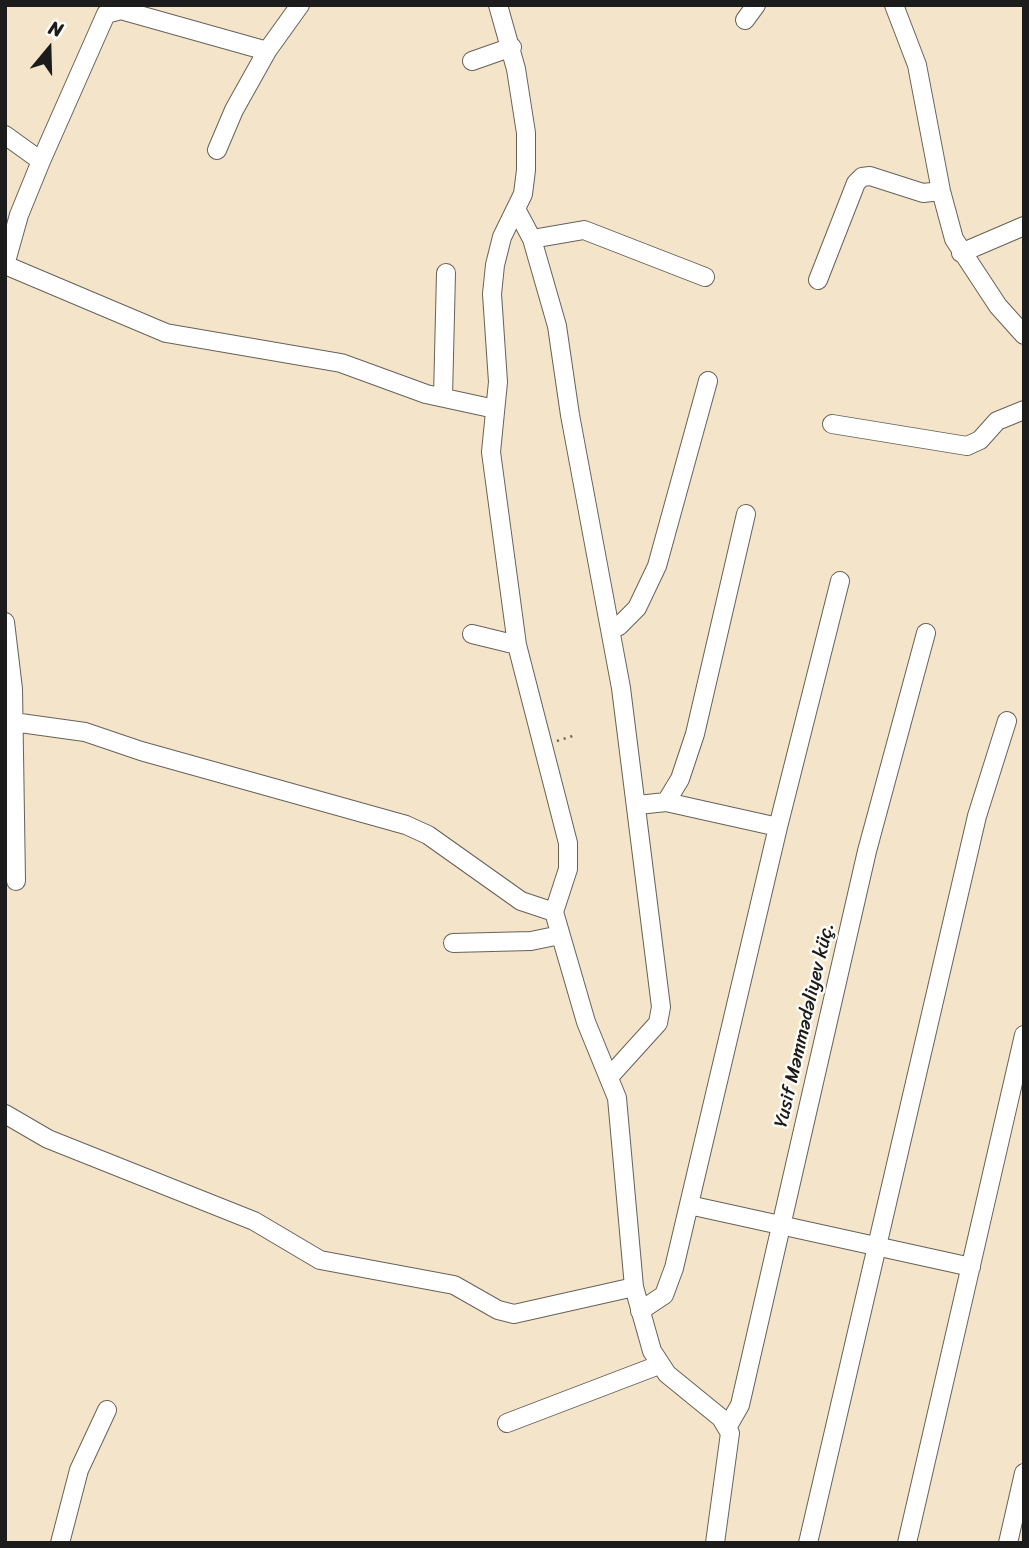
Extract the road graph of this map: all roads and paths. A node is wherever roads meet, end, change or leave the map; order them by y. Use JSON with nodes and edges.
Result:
{"nodes":[{"id":1,"x":300,"y":5,"type":"edge"},
{"id":2,"x":498,"y":5,"type":"edge"},
{"id":3,"x":756,"y":5,"type":"edge"},
{"id":4,"x":894,"y":5,"type":"edge"},
{"id":5,"x":745,"y":20,"type":"dead end"},
{"id":6,"x":512,"y":47,"type":"junction"},
{"id":7,"x":267,"y":51,"type":"junction"},
{"id":8,"x":472,"y":61,"type":"dead end"},
{"id":9,"x":5,"y":135,"type":"edge"},
{"id":10,"x":217,"y":150,"type":"dead end"},
{"id":11,"x":41,"y":161,"type":"junction"},
{"id":12,"x":941,"y":191,"type":"junction"},
{"id":13,"x":516,"y":209,"type":"junction"},
{"id":14,"x":1024,"y":226,"type":"edge"},
{"id":15,"x":532,"y":239,"type":"junction"},
{"id":16,"x":961,"y":253,"type":"junction"},
{"id":17,"x":5,"y":265,"type":"edge"},
{"id":18,"x":446,"y":273,"type":"dead end"},
{"id":19,"x":705,"y":277,"type":"dead end"},
{"id":20,"x":818,"y":280,"type":"dead end"},
{"id":21,"x":1024,"y":335,"type":"edge"},
{"id":22,"x":708,"y":381,"type":"dead end"},
{"id":23,"x":443,"y":397,"type":"junction"},
{"id":24,"x":495,"y":409,"type":"junction"},
{"id":25,"x":1024,"y":410,"type":"edge"},
{"id":26,"x":832,"y":424,"type":"dead end"},
{"id":27,"x":746,"y":514,"type":"dead end"},
{"id":28,"x":840,"y":581,"type":"dead end"},
{"id":29,"x":5,"y":622,"type":"edge"},
{"id":30,"x":611,"y":630,"type":"junction"},
{"id":31,"x":926,"y":633,"type":"dead end"},
{"id":32,"x":472,"y":634,"type":"dead end"},
{"id":33,"x":517,"y":645,"type":"junction"},
{"id":34,"x":1007,"y":721,"type":"dead end"},
{"id":35,"x":13,"y":722,"type":"junction"},
{"id":36,"x":576,"y":735,"type":"dead end"},
{"id":37,"x":544,"y":746,"type":"junction"},
{"id":38,"x":666,"y":802,"type":"junction"},
{"id":39,"x":638,"y":805,"type":"junction"},
{"id":40,"x":778,"y":827,"type":"junction"},
{"id":41,"x":16,"y":881,"type":"dead end"},
{"id":42,"x":554,"y":912,"type":"junction"},
{"id":43,"x":560,"y":935,"type":"junction"},
{"id":44,"x":453,"y":943,"type":"dead end"},
{"id":45,"x":1024,"y":1035,"type":"edge"},
{"id":46,"x":610,"y":1076,"type":"junction"},
{"id":47,"x":5,"y":1114,"type":"edge"},
{"id":48,"x":689,"y":1205,"type":"junction"},
{"id":49,"x":781,"y":1225,"type":"junction"},
{"id":50,"x":879,"y":1247,"type":"junction"},
{"id":51,"x":971,"y":1267,"type":"junction"},
{"id":52,"x":634,"y":1287,"type":"junction"},
{"id":53,"x":640,"y":1311,"type":"junction"},
{"id":54,"x":659,"y":1364,"type":"junction"},
{"id":55,"x":107,"y":1410,"type":"dead end"},
{"id":56,"x":507,"y":1423,"type":"dead end"},
{"id":57,"x":728,"y":1426,"type":"junction"},
{"id":58,"x":1024,"y":1473,"type":"edge"},
{"id":59,"x":60,"y":1543,"type":"edge"},
{"id":60,"x":715,"y":1543,"type":"edge"},
{"id":61,"x":808,"y":1543,"type":"edge"},
{"id":62,"x":907,"y":1543,"type":"edge"},
{"id":63,"x":1008,"y":1543,"type":"edge"}],
"edges":[{"from":1,"to":7,"type":"street"},
{"from":2,"to":6,"type":"street"},
{"from":3,"to":5,"type":"street"},
{"from":4,"to":12,"type":"street"},
{"from":6,"to":8,"type":"street"},
{"from":6,"to":13,"type":"street"},
{"from":7,"to":10,"type":"street"},
{"from":7,"to":11,"type":"street"},
{"from":9,"to":11,"type":"street"},
{"from":11,"to":17,"type":"street"},
{"from":12,"to":16,"type":"street"},
{"from":12,"to":20,"type":"street"},
{"from":13,"to":15,"type":"street"},
{"from":13,"to":24,"type":"street"},
{"from":14,"to":16,"type":"street"},
{"from":15,"to":19,"type":"street"},
{"from":15,"to":30,"type":"street"},
{"from":16,"to":21,"type":"street"},
{"from":17,"to":23,"type":"street"},
{"from":18,"to":23,"type":"street"},
{"from":22,"to":30,"type":"street"},
{"from":23,"to":24,"type":"street"},
{"from":24,"to":33,"type":"street"},
{"from":25,"to":26,"type":"street"},
{"from":27,"to":38,"type":"street"},
{"from":28,"to":40,"type":"street"},
{"from":29,"to":35,"type":"street"},
{"from":30,"to":39,"type":"street"},
{"from":31,"to":49,"type":"street","name":"Yusif Məmmədəliyev küç."},
{"from":32,"to":33,"type":"street"},
{"from":33,"to":37,"type":"street"},
{"from":34,"to":50,"type":"street"},
{"from":35,"to":41,"type":"street"},
{"from":35,"to":42,"type":"street"},
{"from":36,"to":37,"type":"path"},
{"from":37,"to":42,"type":"street"},
{"from":38,"to":39,"type":"street"},
{"from":38,"to":40,"type":"street"},
{"from":39,"to":46,"type":"street"},
{"from":40,"to":48,"type":"street"},
{"from":42,"to":43,"type":"street"},
{"from":43,"to":44,"type":"street"},
{"from":43,"to":46,"type":"street"},
{"from":45,"to":51,"type":"street"},
{"from":46,"to":52,"type":"street"},
{"from":47,"to":52,"type":"street"},
{"from":48,"to":49,"type":"street"},
{"from":48,"to":53,"type":"street"},
{"from":49,"to":50,"type":"street"},
{"from":49,"to":57,"type":"street","name":"Yusif Məmmədəliyev küç."},
{"from":50,"to":51,"type":"street"},
{"from":50,"to":61,"type":"street"},
{"from":51,"to":62,"type":"street"},
{"from":52,"to":53,"type":"street"},
{"from":53,"to":54,"type":"street"},
{"from":54,"to":56,"type":"street"},
{"from":54,"to":57,"type":"street"},
{"from":55,"to":59,"type":"street"},
{"from":57,"to":60,"type":"street","name":"Yusif Məmmədəliyev küç."},
{"from":58,"to":63,"type":"street"}]}
